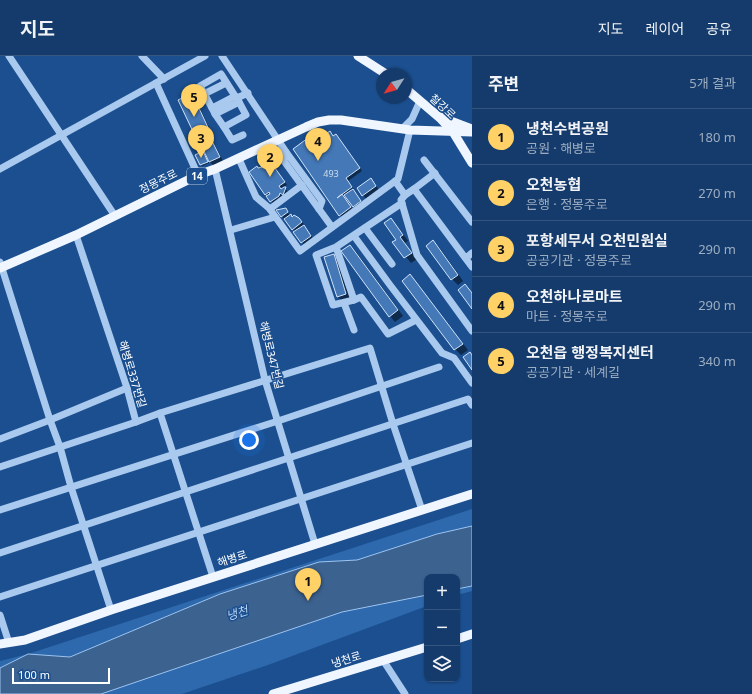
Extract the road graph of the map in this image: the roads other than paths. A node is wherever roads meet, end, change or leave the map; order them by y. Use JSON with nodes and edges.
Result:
{"nodes":[{"id":1,"x":9,"y":56,"type":"edge"},
{"id":2,"x":142,"y":56,"type":"edge"},
{"id":3,"x":205,"y":56,"type":"edge"},
{"id":4,"x":222,"y":56,"type":"edge"},
{"id":5,"x":358,"y":56,"type":"edge"},
{"id":6,"x":377,"y":68,"type":"edge"},
{"id":7,"x":164,"y":78,"type":"junction"},
{"id":8,"x":156,"y":83,"type":"junction"},
{"id":9,"x":248,"y":93,"type":"junction"},
{"id":10,"x":412,"y":94,"type":"edge"},
{"id":11,"x":237,"y":99,"type":"junction"},
{"id":12,"x":420,"y":101,"type":"junction"},
{"id":13,"x":214,"y":110,"type":"junction"},
{"id":14,"x":437,"y":115,"type":"junction"},
{"id":15,"x":224,"y":127,"type":"junction"},
{"id":16,"x":472,"y":129,"type":"edge"},
{"id":17,"x":406,"y":130,"type":"junction"},
{"id":18,"x":433,"y":131,"type":"junction"},
{"id":19,"x":453,"y":132,"type":"junction"},
{"id":20,"x":472,"y":132,"type":"edge"},
{"id":21,"x":61,"y":135,"type":"junction"},
{"id":22,"x":243,"y":135,"type":"dead end"},
{"id":23,"x":279,"y":140,"type":"junction"},
{"id":24,"x":286,"y":152,"type":"junction"},
{"id":25,"x":239,"y":159,"type":"junction"},
{"id":26,"x":424,"y":160,"type":"dead end"},
{"id":27,"x":470,"y":160,"type":"edge"},
{"id":28,"x":0,"y":169,"type":"edge"},
{"id":29,"x":215,"y":169,"type":"junction"},
{"id":30,"x":435,"y":173,"type":"junction"},
{"id":31,"x":198,"y":175,"type":"junction"},
{"id":32,"x":395,"y":180,"type":"junction"},
{"id":33,"x":302,"y":185,"type":"junction"},
{"id":34,"x":414,"y":189,"type":"junction"},
{"id":35,"x":405,"y":195,"type":"junction"},
{"id":36,"x":402,"y":203,"type":"junction"},
{"id":37,"x":270,"y":209,"type":"junction"},
{"id":38,"x":319,"y":210,"type":"junction"},
{"id":39,"x":115,"y":216,"type":"junction"},
{"id":40,"x":275,"y":216,"type":"junction"},
{"id":41,"x":472,"y":222,"type":"edge"},
{"id":42,"x":332,"y":227,"type":"junction"},
{"id":43,"x":365,"y":228,"type":"junction"},
{"id":44,"x":231,"y":230,"type":"junction"},
{"id":45,"x":76,"y":235,"type":"junction"},
{"id":46,"x":354,"y":236,"type":"junction"},
{"id":47,"x":336,"y":247,"type":"junction"},
{"id":48,"x":472,"y":253,"type":"edge"},
{"id":49,"x":466,"y":258,"type":"junction"},
{"id":50,"x":392,"y":264,"type":"dead end"},
{"id":51,"x":0,"y":266,"type":"edge"},
{"id":52,"x":472,"y":267,"type":"edge"},
{"id":53,"x":354,"y":300,"type":"junction"},
{"id":54,"x":344,"y":303,"type":"junction"},
{"id":55,"x":416,"y":320,"type":"junction"},
{"id":56,"x":354,"y":330,"type":"dead end"},
{"id":57,"x":472,"y":331,"type":"edge"},
{"id":58,"x":439,"y":367,"type":"dead end"},
{"id":59,"x":265,"y":380,"type":"junction"},
{"id":60,"x":472,"y":382,"type":"edge"},
{"id":61,"x":382,"y":386,"type":"junction"},
{"id":62,"x":127,"y":388,"type":"junction"},
{"id":63,"x":472,"y":405,"type":"edge"},
{"id":64,"x":160,"y":413,"type":"junction"},
{"id":65,"x":50,"y":420,"type":"junction"},
{"id":66,"x":278,"y":421,"type":"junction"},
{"id":67,"x":136,"y":422,"type":"junction"},
{"id":68,"x":393,"y":424,"type":"junction"},
{"id":69,"x":0,"y":439,"type":"edge"},
{"id":70,"x":472,"y":443,"type":"edge"},
{"id":71,"x":60,"y":447,"type":"junction"},
{"id":72,"x":173,"y":454,"type":"junction"},
{"id":73,"x":289,"y":458,"type":"junction"},
{"id":74,"x":407,"y":464,"type":"junction"},
{"id":75,"x":0,"y":467,"type":"edge"},
{"id":76,"x":71,"y":487,"type":"junction"},
{"id":77,"x":185,"y":493,"type":"junction"},
{"id":78,"x":472,"y":494,"type":"edge"},
{"id":79,"x":302,"y":499,"type":"junction"},
{"id":80,"x":0,"y":510,"type":"edge"},
{"id":81,"x":422,"y":510,"type":"junction"},
{"id":82,"x":84,"y":526,"type":"junction"},
{"id":83,"x":198,"y":533,"type":"junction"},
{"id":84,"x":315,"y":544,"type":"junction"},
{"id":85,"x":0,"y":553,"type":"edge"},
{"id":86,"x":97,"y":566,"type":"junction"},
{"id":87,"x":212,"y":577,"type":"junction"},
{"id":88,"x":0,"y":597,"type":"edge"},
{"id":89,"x":111,"y":610,"type":"junction"},
{"id":90,"x":0,"y":615,"type":"edge"},
{"id":91,"x":472,"y":634,"type":"edge"},
{"id":92,"x":460,"y":637,"type":"edge"},
{"id":93,"x":5,"y":644,"type":"edge"},
{"id":94,"x":424,"y":648,"type":"edge"},
{"id":95,"x":383,"y":660,"type":"junction"},
{"id":96,"x":273,"y":694,"type":"edge"},
{"id":97,"x":405,"y":694,"type":"edge"}],
"edges":[{"from":1,"to":21,"type":"street"},
{"from":2,"to":7,"type":"street"},
{"from":3,"to":7,"type":"street"},
{"from":4,"to":9,"type":"street"},
{"from":5,"to":6,"type":"main road"},
{"from":7,"to":8,"type":"street"},
{"from":8,"to":21,"type":"street"},
{"from":8,"to":31,"type":"street"},
{"from":9,"to":11,"type":"street"},
{"from":9,"to":23,"type":"street"},
{"from":10,"to":12,"type":"main road","name":"철강로"},
{"from":11,"to":13,"type":"street"},
{"from":11,"to":13,"type":"street"},
{"from":11,"to":15,"type":"street"},
{"from":12,"to":14,"type":"main road","name":"철강로"},
{"from":12,"to":17,"type":"street"},
{"from":13,"to":15,"type":"street"},
{"from":14,"to":16,"type":"main road"},
{"from":14,"to":18,"type":"main road"},
{"from":14,"to":19,"type":"main road","name":"철강로"},
{"from":15,"to":22,"type":"street"},
{"from":17,"to":18,"type":"main road","name":"정몽주로","number":"14"},
{"from":17,"to":23,"type":"main road","name":"정몽주로","number":"14"},
{"from":17,"to":32,"type":"street"},
{"from":18,"to":19,"type":"main road","name":"정몽주로","number":"14"},
{"from":18,"to":27,"type":"main road"},
{"from":19,"to":20,"type":"main road","name":"정몽주로","number":"14"},
{"from":19,"to":27,"type":"main road","name":"철강로"},
{"from":21,"to":28,"type":"street"},
{"from":21,"to":39,"type":"street"},
{"from":23,"to":24,"type":"street"},
{"from":23,"to":25,"type":"main road","name":"정몽주로","number":"14"},
{"from":24,"to":33,"type":"street"},
{"from":24,"to":38,"type":"street"},
{"from":25,"to":29,"type":"main road","name":"정몽주로","number":"14"},
{"from":25,"to":37,"type":"street"},
{"from":26,"to":30,"type":"street"},
{"from":29,"to":31,"type":"main road","name":"정몽주로","number":"14"},
{"from":29,"to":44,"type":"street","name":"해병로347번길"},
{"from":30,"to":34,"type":"street"},
{"from":30,"to":41,"type":"street"},
{"from":31,"to":39,"type":"main road","name":"정몽주로","number":"14"},
{"from":32,"to":35,"type":"street"},
{"from":32,"to":42,"type":"street"},
{"from":33,"to":37,"type":"street"},
{"from":33,"to":38,"type":"street"},
{"from":34,"to":35,"type":"street"},
{"from":34,"to":49,"type":"street"},
{"from":35,"to":36,"type":"street"},
{"from":36,"to":43,"type":"street"},
{"from":36,"to":57,"type":"street"},
{"from":37,"to":40,"type":"street"},
{"from":38,"to":42,"type":"street"},
{"from":39,"to":45,"type":"main road","name":"정몽주로","number":"14"},
{"from":40,"to":42,"type":"street"},
{"from":40,"to":44,"type":"street"},
{"from":43,"to":46,"type":"street"},
{"from":43,"to":50,"type":"street"},
{"from":44,"to":59,"type":"street","name":"해병로347번길"},
{"from":45,"to":51,"type":"main road","name":"정몽주로","number":"14"},
{"from":45,"to":62,"type":"street","name":"해병로337번길"},
{"from":46,"to":47,"type":"street"},
{"from":46,"to":55,"type":"street"},
{"from":47,"to":53,"type":"street"},
{"from":47,"to":54,"type":"street"},
{"from":48,"to":49,"type":"street"},
{"from":49,"to":52,"type":"street"},
{"from":51,"to":65,"type":"street"},
{"from":53,"to":54,"type":"street"},
{"from":53,"to":55,"type":"street"},
{"from":54,"to":56,"type":"street"},
{"from":55,"to":60,"type":"street"},
{"from":58,"to":61,"type":"street"},
{"from":59,"to":61,"type":"street"},
{"from":59,"to":64,"type":"street"},
{"from":59,"to":66,"type":"street","name":"해병로347번길"},
{"from":61,"to":66,"type":"street"},
{"from":61,"to":68,"type":"street"},
{"from":62,"to":65,"type":"street"},
{"from":62,"to":67,"type":"street","name":"해병로337번길"},
{"from":63,"to":68,"type":"street"},
{"from":64,"to":67,"type":"street","name":"해병로337번길"},
{"from":64,"to":72,"type":"street","name":"해병로337번길"},
{"from":65,"to":69,"type":"street"},
{"from":65,"to":71,"type":"street"},
{"from":66,"to":72,"type":"street"},
{"from":66,"to":73,"type":"street","name":"해병로347번길"},
{"from":67,"to":71,"type":"street"},
{"from":68,"to":73,"type":"street"},
{"from":68,"to":74,"type":"street"},
{"from":70,"to":74,"type":"street"},
{"from":71,"to":75,"type":"street"},
{"from":71,"to":76,"type":"street"},
{"from":72,"to":76,"type":"street"},
{"from":72,"to":77,"type":"street","name":"해병로337번길"},
{"from":73,"to":77,"type":"street"},
{"from":73,"to":79,"type":"street","name":"해병로347번길"},
{"from":74,"to":79,"type":"street"},
{"from":74,"to":81,"type":"street"},
{"from":76,"to":80,"type":"street"},
{"from":76,"to":82,"type":"street"},
{"from":77,"to":82,"type":"street"},
{"from":77,"to":83,"type":"street","name":"해병로337번길"},
{"from":78,"to":81,"type":"main road","name":"해병로"},
{"from":79,"to":83,"type":"street"},
{"from":79,"to":84,"type":"street","name":"해병로347번길"},
{"from":81,"to":84,"type":"main road","name":"해병로"},
{"from":82,"to":85,"type":"street"},
{"from":82,"to":86,"type":"street"},
{"from":83,"to":86,"type":"street"},
{"from":83,"to":87,"type":"street","name":"해병로337번길"},
{"from":84,"to":87,"type":"main road","name":"해병로"},
{"from":86,"to":88,"type":"street"},
{"from":86,"to":89,"type":"street"},
{"from":87,"to":89,"type":"main road","name":"해병로"},
{"from":89,"to":93,"type":"main road","name":"해병로"},
{"from":90,"to":93,"type":"street"},
{"from":91,"to":92,"type":"main road"},
{"from":94,"to":95,"type":"main road","name":"냉천로"},
{"from":95,"to":96,"type":"main road","name":"냉천로"},
{"from":95,"to":97,"type":"street"}]}
